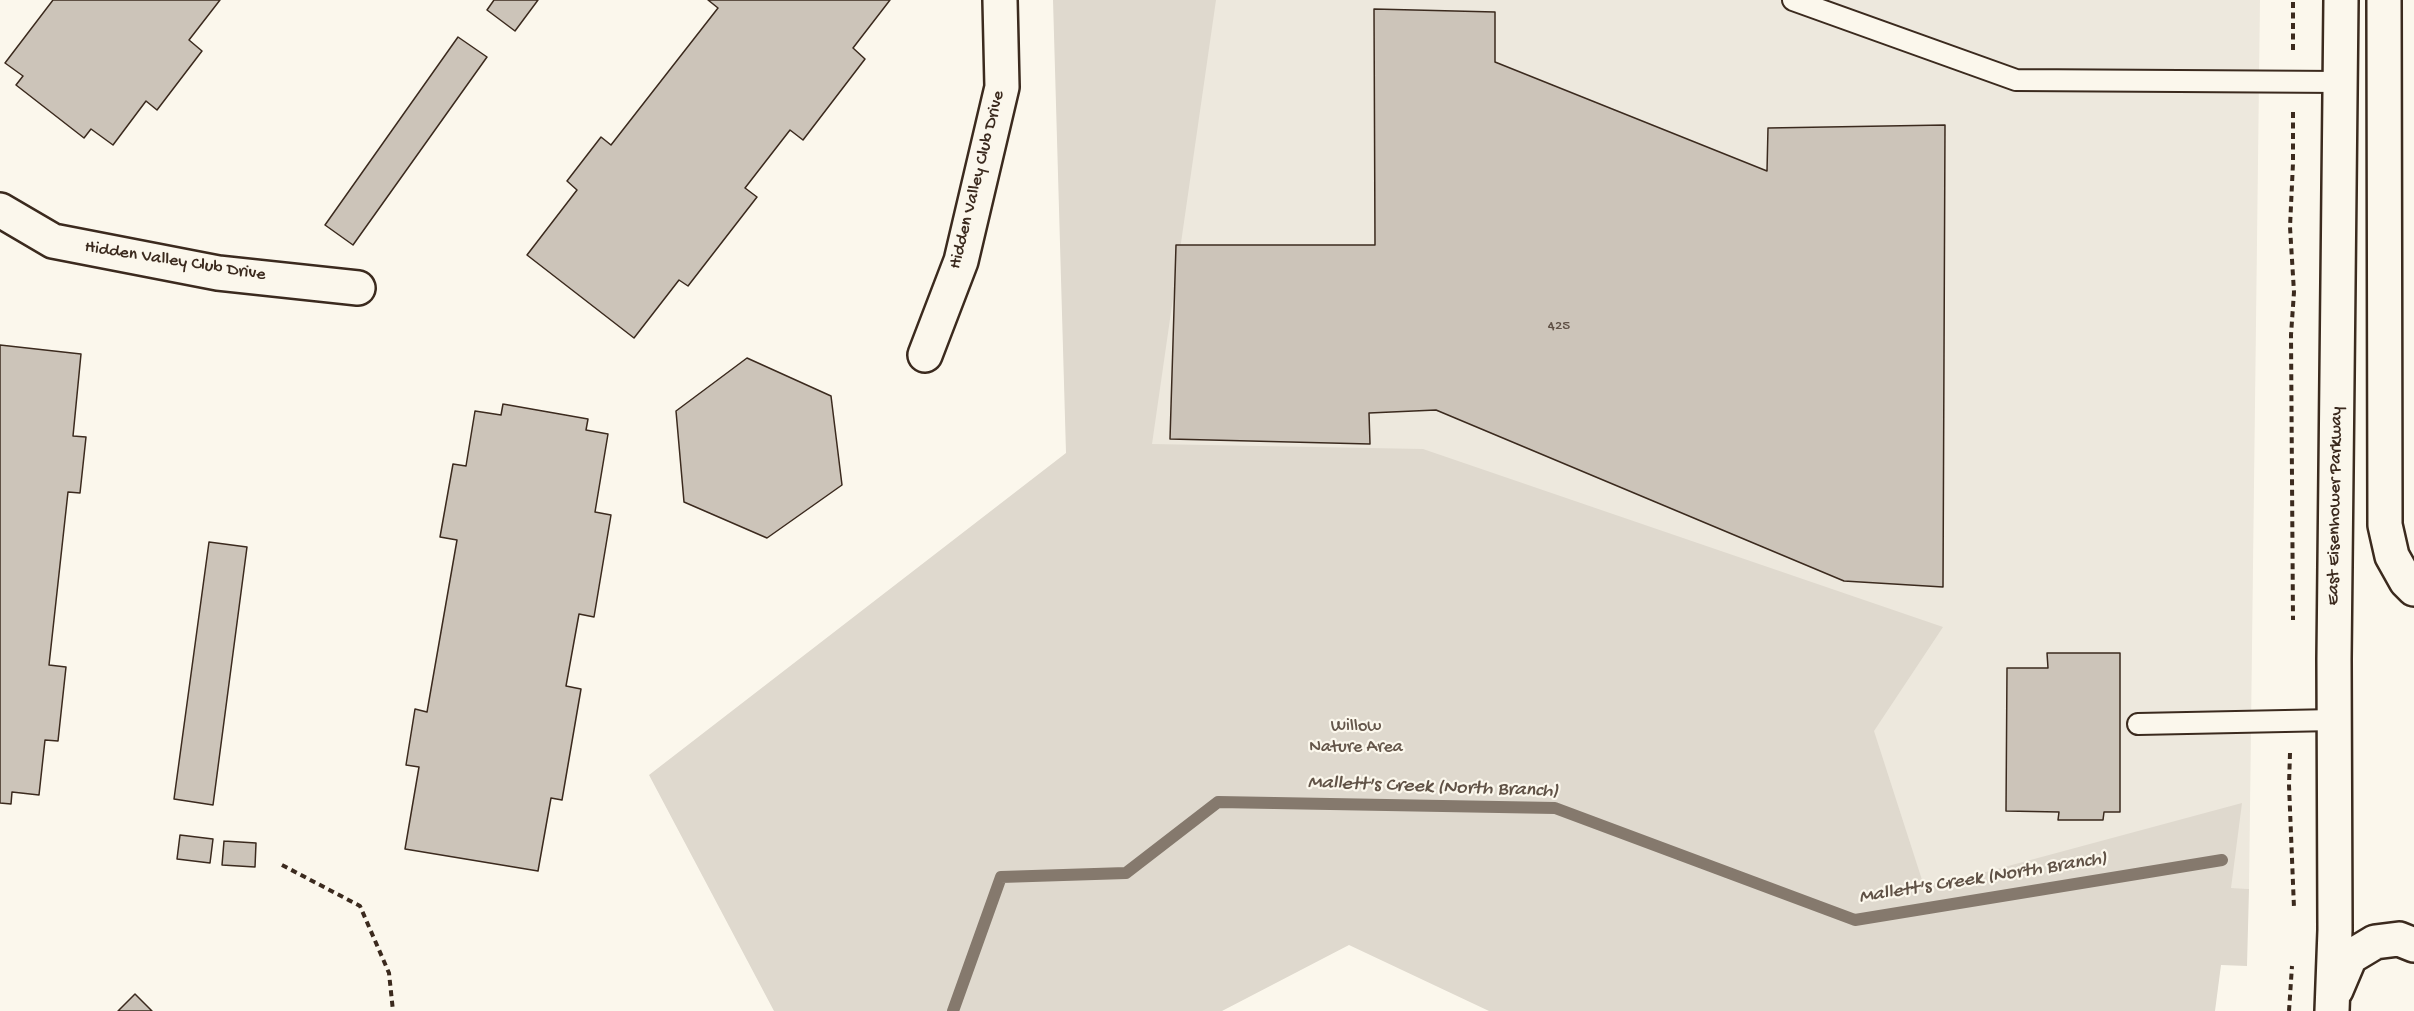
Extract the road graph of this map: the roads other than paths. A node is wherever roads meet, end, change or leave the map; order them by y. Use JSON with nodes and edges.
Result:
{"nodes":[{"id":1,"x":1000,"y":0,"type":"edge"},
{"id":2,"x":1793,"y":0,"type":"edge"},
{"id":3,"x":2341,"y":0,"type":"edge"},
{"id":4,"x":2385,"y":0,"type":"edge"},
{"id":5,"x":2341,"y":82,"type":"junction"},
{"id":6,"x":0,"y":210,"type":"edge"},
{"id":7,"x":358,"y":288,"type":"dead end"},
{"id":8,"x":925,"y":355,"type":"dead end"},
{"id":9,"x":2414,"y":589,"type":"edge"},
{"id":10,"x":2334,"y":720,"type":"junction"},
{"id":11,"x":2138,"y":724,"type":"dead end"},
{"id":12,"x":2414,"y":945,"type":"edge"},
{"id":13,"x":2332,"y":1006,"type":"edge"}],
"edges":[{"from":1,"to":8,"type":"main road","name":"Hidden Valley Club Drive"},
{"from":2,"to":5,"type":"lane"},
{"from":3,"to":5,"type":"main road","name":"East Eisenhower Parkway"},
{"from":4,"to":9,"type":"main road"},
{"from":5,"to":10,"type":"main road","name":"East Eisenhower Parkway"},
{"from":6,"to":7,"type":"main road","name":"Hidden Valley Club Drive"},
{"from":10,"to":11,"type":"lane"},
{"from":10,"to":13,"type":"main road","name":"East Eisenhower Parkway"},
{"from":12,"to":13,"type":"main road"}]}
